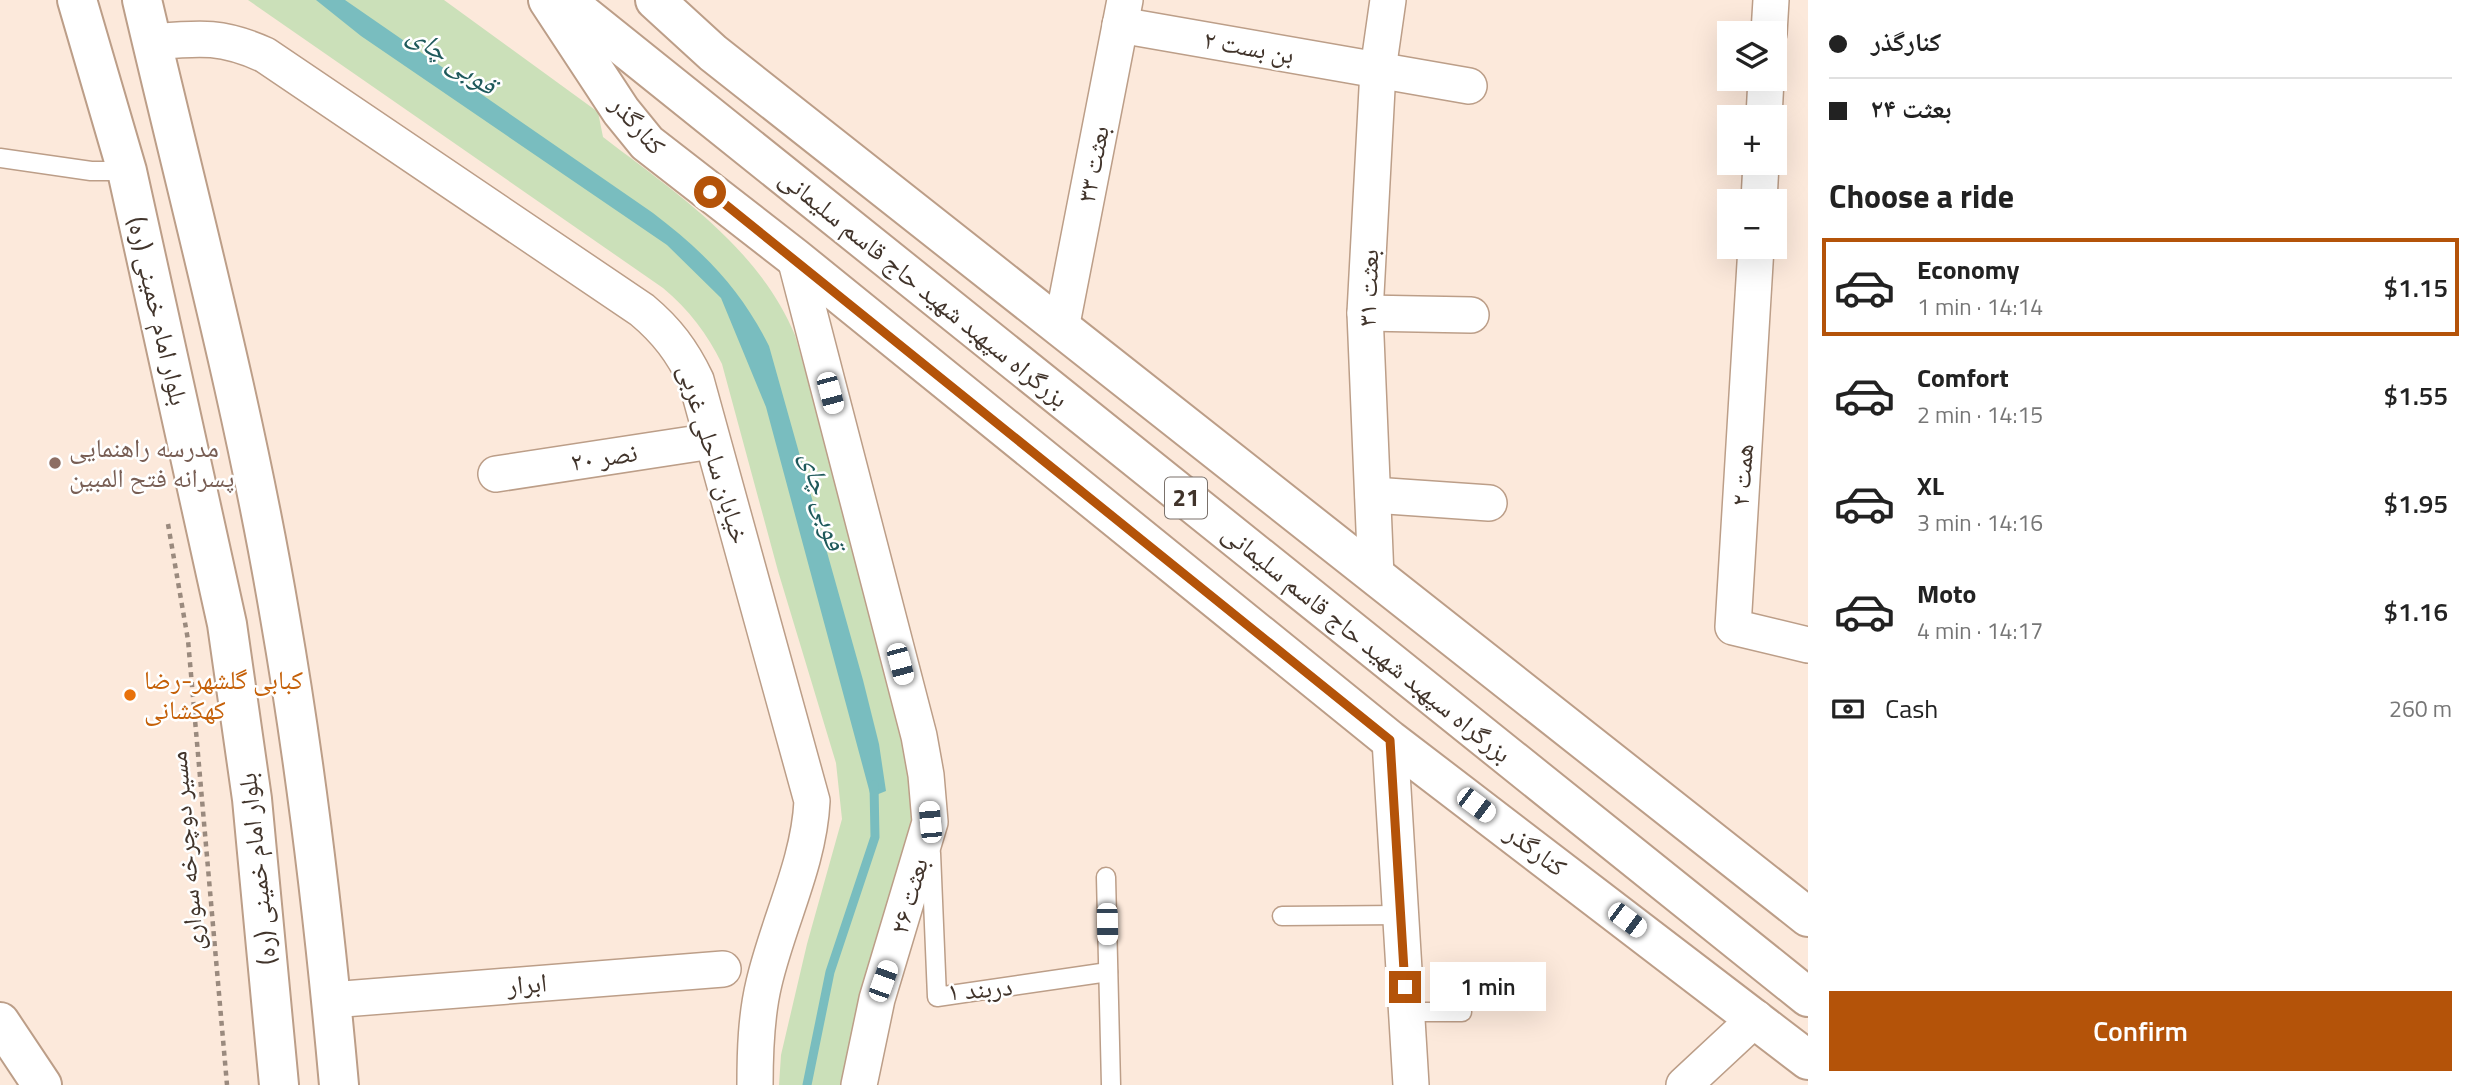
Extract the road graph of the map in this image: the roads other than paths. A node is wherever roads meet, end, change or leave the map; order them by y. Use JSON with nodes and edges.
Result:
{"nodes":[{"id":1,"x":77,"y":0,"type":"edge"},
{"id":2,"x":142,"y":0,"type":"edge"},
{"id":3,"x":548,"y":0,"type":"edge"},
{"id":4,"x":565,"y":0,"type":"edge"},
{"id":5,"x":655,"y":0,"type":"edge"},
{"id":6,"x":1388,"y":0,"type":"edge"},
{"id":7,"x":1771,"y":0,"type":"edge"},
{"id":8,"x":1123,"y":12,"type":"edge"},
{"id":9,"x":1770,"y":21,"type":"edge"},
{"id":10,"x":152,"y":43,"type":"junction"},
{"id":11,"x":1378,"y":70,"type":"junction"},
{"id":12,"x":1469,"y":86,"type":"dead end"},
{"id":13,"x":0,"y":158,"type":"edge"},
{"id":14,"x":127,"y":172,"type":"junction"},
{"id":15,"x":795,"y":258,"type":"junction"},
{"id":16,"x":1755,"y":259,"type":"edge"},
{"id":17,"x":1365,"y":313,"type":"junction"},
{"id":18,"x":1471,"y":315,"type":"dead end"},
{"id":19,"x":1061,"y":329,"type":"junction"},
{"id":20,"x":712,"y":441,"type":"junction"},
{"id":21,"x":496,"y":474,"type":"dead end"},
{"id":22,"x":1373,"y":495,"type":"junction"},
{"id":23,"x":1489,"y":503,"type":"dead end"},
{"id":24,"x":1376,"y":577,"type":"junction"},
{"id":25,"x":1808,"y":645,"type":"edge"},
{"id":26,"x":1390,"y":740,"type":"junction"},
{"id":27,"x":930,"y":822,"type":"junction"},
{"id":28,"x":1106,"y":877,"type":"dead end"},
{"id":29,"x":1400,"y":915,"type":"junction"},
{"id":30,"x":1282,"y":916,"type":"dead end"},
{"id":31,"x":1808,"y":917,"type":"edge"},
{"id":32,"x":723,"y":969,"type":"dead end"},
{"id":33,"x":1108,"y":972,"type":"junction"},
{"id":34,"x":1808,"y":997,"type":"edge"},
{"id":35,"x":331,"y":1000,"type":"junction"},
{"id":36,"x":1407,"y":1012,"type":"junction"},
{"id":37,"x":1462,"y":1012,"type":"dead end"},
{"id":38,"x":1756,"y":1018,"type":"junction"},
{"id":39,"x":0,"y":1022,"type":"edge"},
{"id":40,"x":1808,"y":1060,"type":"edge"},
{"id":41,"x":43,"y":1085,"type":"edge"},
{"id":42,"x":279,"y":1085,"type":"edge"},
{"id":43,"x":339,"y":1085,"type":"edge"},
{"id":44,"x":755,"y":1085,"type":"edge"},
{"id":45,"x":859,"y":1085,"type":"edge"},
{"id":46,"x":1111,"y":1085,"type":"edge"},
{"id":47,"x":1411,"y":1085,"type":"edge"},
{"id":48,"x":1684,"y":1085,"type":"edge"}],
"edges":[{"from":1,"to":14,"type":"main road","name":"بلوار امام خمینی (ره)"},
{"from":2,"to":10,"type":"main road"},
{"from":3,"to":15,"type":"main road","name":"کنارگذر","number":"21"},
{"from":4,"to":34,"type":"main road","name":"بزرگراه سپهبد شهید حاج قاسم سلیمانی","number":"21"},
{"from":5,"to":19,"type":"main road","name":"بزرگراه سپهبد شهید حاج قاسم سلیمانی","number":"21"},
{"from":6,"to":11,"type":"street","name":"بعثت ۳۱"},
{"from":7,"to":9,"type":"street"},
{"from":8,"to":11,"type":"street","name":"بن بست ۲"},
{"from":8,"to":19,"type":"street","name":"بعثت ۳۳"},
{"from":10,"to":20,"type":"street","name":"خیابان ساحلی غربی"},
{"from":10,"to":35,"type":"main road"},
{"from":11,"to":12,"type":"street","name":"بن بست ۲"},
{"from":11,"to":17,"type":"street","name":"بعثت ۳۱"},
{"from":13,"to":14,"type":"lane"},
{"from":14,"to":42,"type":"main road","name":"بلوار امام خمینی (ره)"},
{"from":15,"to":26,"type":"main road","name":"کنارگذر","number":"21"},
{"from":15,"to":27,"type":"street","name":"بعثت ۲۶"},
{"from":16,"to":25,"type":"street","name":"همت ۲"},
{"from":17,"to":18,"type":"street"},
{"from":17,"to":22,"type":"street","name":"بعثت ۳۱"},
{"from":19,"to":24,"type":"main road","name":"بزرگراه سپهبد شهید حاج قاسم سلیمانی","number":"21"},
{"from":20,"to":21,"type":"street","name":"نصر ۲۰"},
{"from":20,"to":44,"type":"street","name":"خیابان ساحلی غربی"},
{"from":22,"to":23,"type":"street"},
{"from":22,"to":24,"type":"street","name":"بعثت ۳۱"},
{"from":24,"to":31,"type":"main road","name":"بزرگراه سپهبد شهید حاج قاسم سلیمانی","number":"21"},
{"from":26,"to":29,"type":"street"},
{"from":26,"to":38,"type":"main road","name":"کنارگذر","number":"21"},
{"from":27,"to":33,"type":"lane","name":"دربند ۱"},
{"from":27,"to":45,"type":"street","name":"بعثت ۲۶"},
{"from":28,"to":33,"type":"lane"},
{"from":29,"to":30,"type":"lane"},
{"from":29,"to":36,"type":"street"},
{"from":32,"to":35,"type":"street","name":"ابرار"},
{"from":33,"to":46,"type":"lane"},
{"from":35,"to":43,"type":"main road"},
{"from":36,"to":37,"type":"lane"},
{"from":36,"to":47,"type":"street"},
{"from":38,"to":40,"type":"main road","name":"کنارگذر","number":"21"},
{"from":38,"to":48,"type":"street"},
{"from":39,"to":41,"type":"main road"}]}
